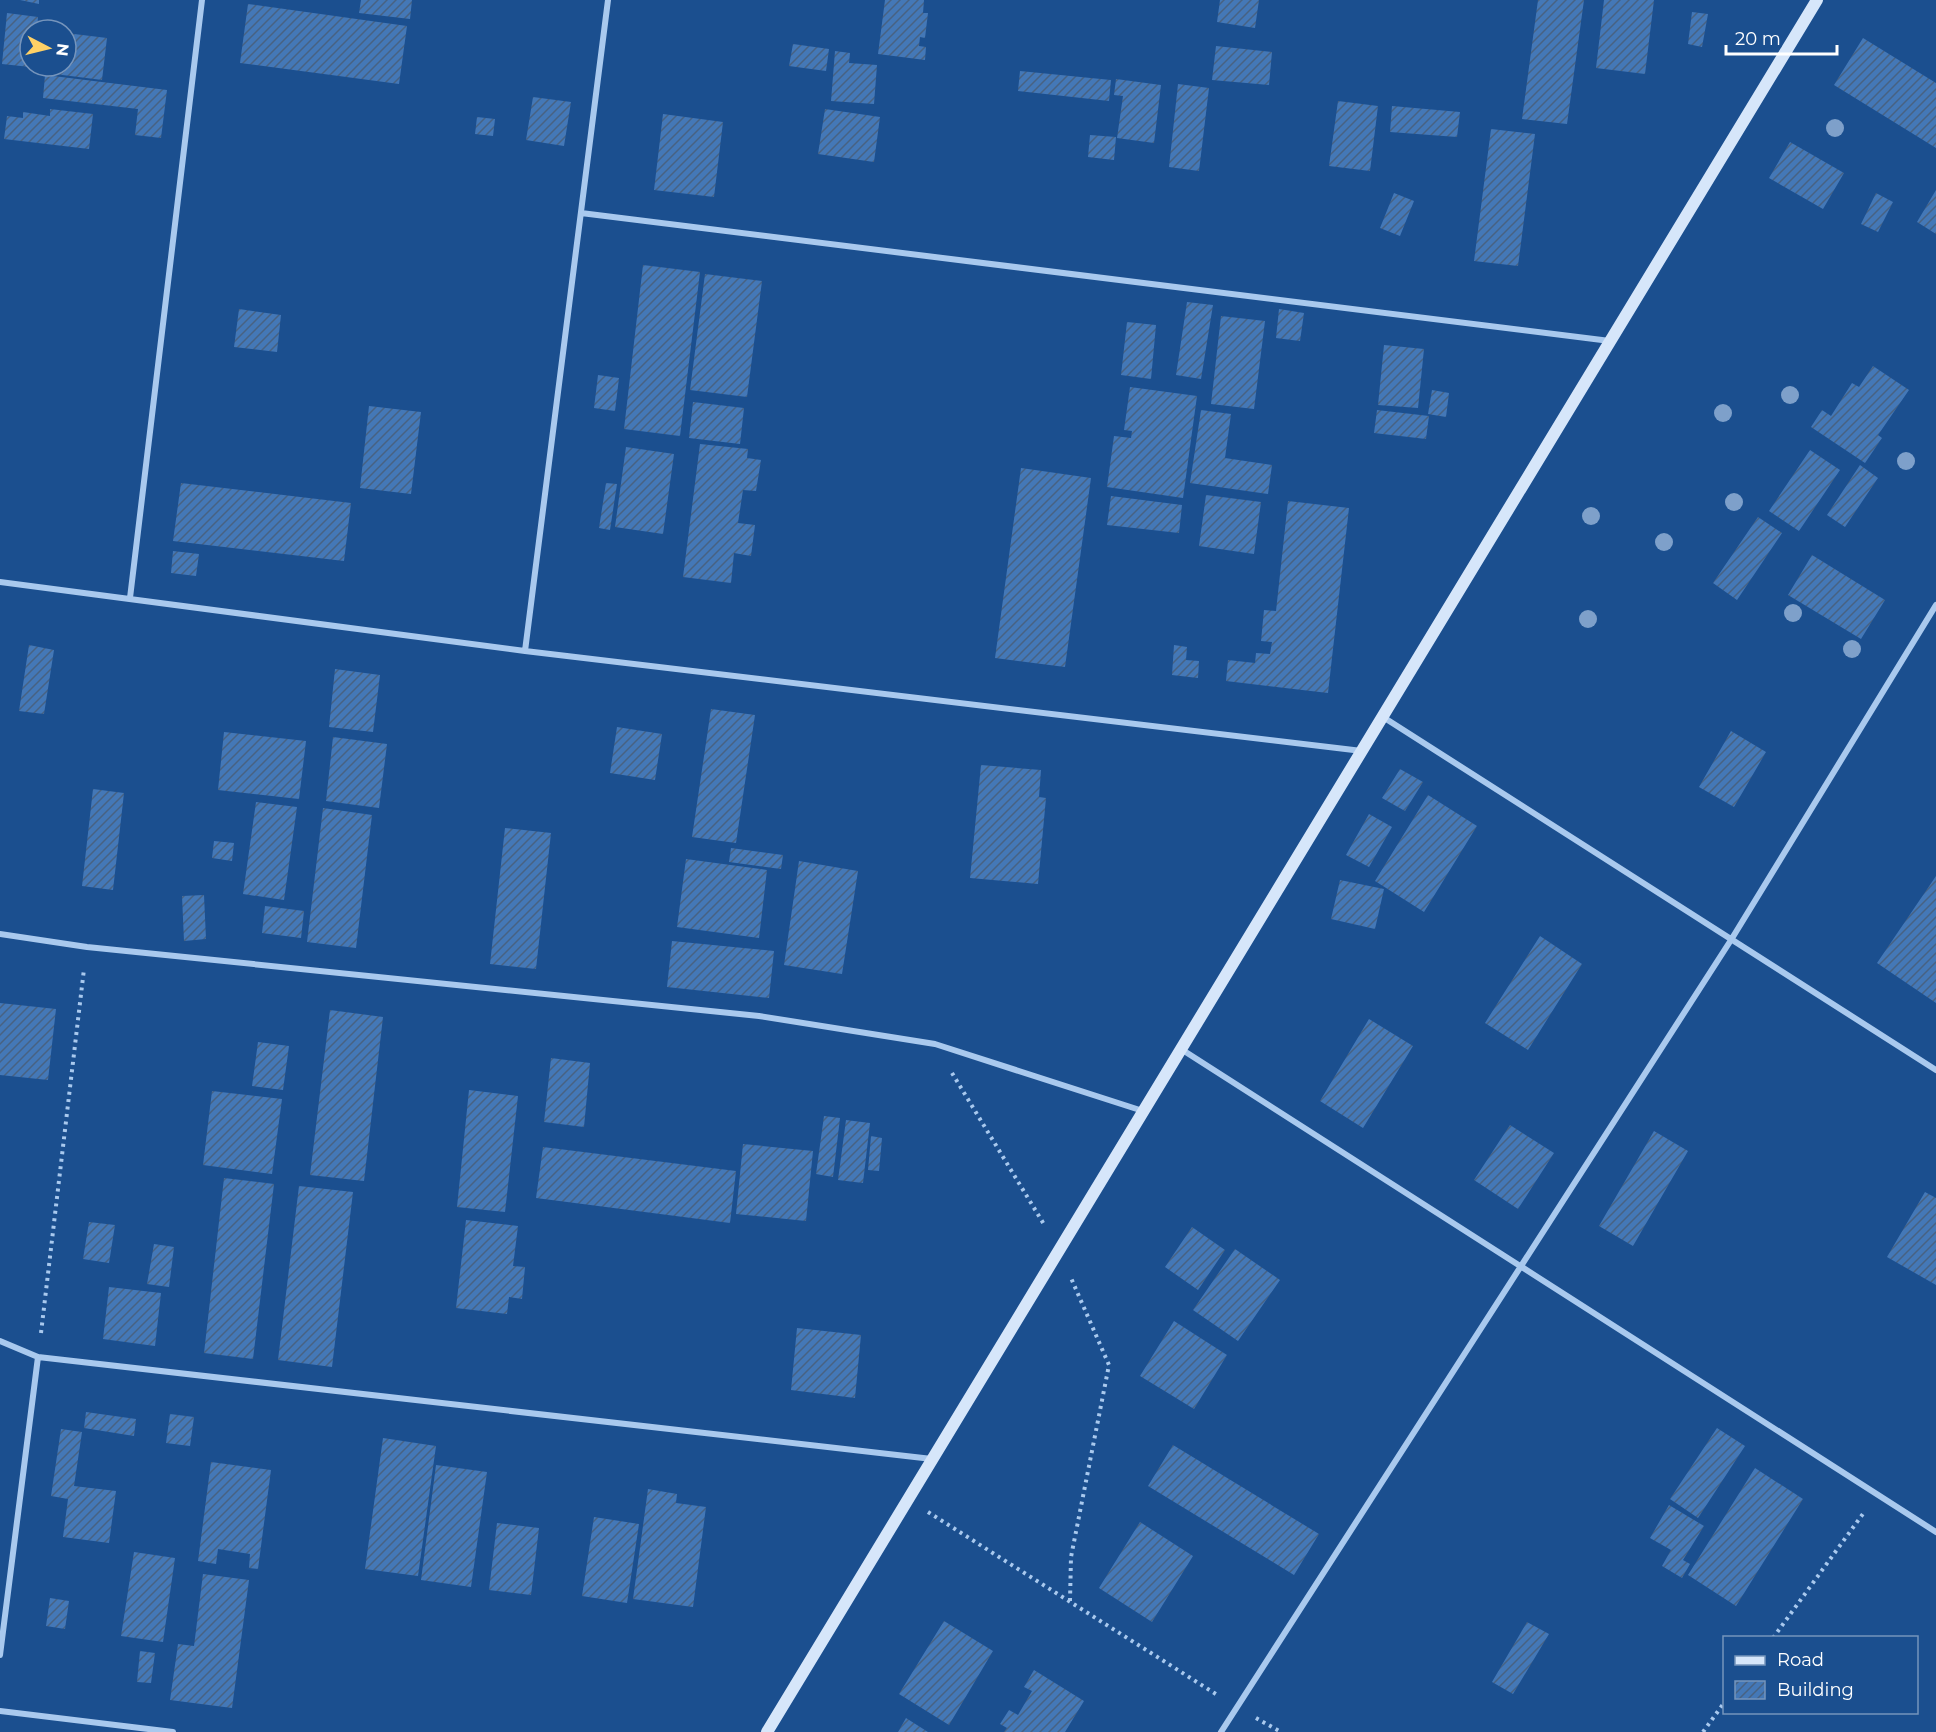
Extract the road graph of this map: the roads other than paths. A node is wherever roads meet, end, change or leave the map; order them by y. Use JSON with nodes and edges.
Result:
{"nodes":[{"id":1,"x":202,"y":0,"type":"edge"},
{"id":2,"x":608,"y":0,"type":"edge"},
{"id":3,"x":1817,"y":0,"type":"edge"},
{"id":4,"x":581,"y":213,"type":"junction"},
{"id":5,"x":1610,"y":341,"type":"junction"},
{"id":6,"x":0,"y":582,"type":"edge"},
{"id":7,"x":130,"y":598,"type":"junction"},
{"id":8,"x":1936,"y":605,"type":"edge"},
{"id":9,"x":525,"y":651,"type":"junction"},
{"id":10,"x":1383,"y":717,"type":"junction"},
{"id":11,"x":1362,"y":752,"type":"junction"},
{"id":12,"x":0,"y":934,"type":"edge"},
{"id":13,"x":1731,"y":940,"type":"junction"},
{"id":14,"x":1181,"y":1049,"type":"junction"},
{"id":15,"x":1936,"y":1070,"type":"edge"},
{"id":16,"x":1143,"y":1112,"type":"junction"},
{"id":17,"x":1521,"y":1266,"type":"junction"},
{"id":18,"x":0,"y":1341,"type":"edge"},
{"id":19,"x":38,"y":1357,"type":"junction"},
{"id":20,"x":933,"y":1459,"type":"junction"},
{"id":21,"x":1936,"y":1532,"type":"edge"},
{"id":22,"x":0,"y":1655,"type":"edge"},
{"id":23,"x":0,"y":1711,"type":"edge"},
{"id":24,"x":173,"y":1732,"type":"edge"},
{"id":25,"x":766,"y":1732,"type":"edge"},
{"id":26,"x":1221,"y":1732,"type":"edge"}],
"edges":[{"from":1,"to":7,"type":"street"},
{"from":2,"to":4,"type":"street"},
{"from":3,"to":5,"type":"street"},
{"from":4,"to":5,"type":"street"},
{"from":4,"to":9,"type":"street"},
{"from":5,"to":10,"type":"street"},
{"from":6,"to":7,"type":"street"},
{"from":7,"to":9,"type":"street"},
{"from":8,"to":13,"type":"street"},
{"from":9,"to":11,"type":"street"},
{"from":10,"to":11,"type":"street"},
{"from":10,"to":13,"type":"street"},
{"from":11,"to":14,"type":"street"},
{"from":12,"to":16,"type":"street"},
{"from":13,"to":15,"type":"street"},
{"from":13,"to":17,"type":"street"},
{"from":14,"to":16,"type":"street"},
{"from":14,"to":17,"type":"street"},
{"from":16,"to":20,"type":"street"},
{"from":17,"to":21,"type":"street"},
{"from":17,"to":26,"type":"street"},
{"from":18,"to":19,"type":"street"},
{"from":19,"to":20,"type":"street"},
{"from":19,"to":22,"type":"street"},
{"from":20,"to":25,"type":"street"},
{"from":23,"to":24,"type":"street"}]}
